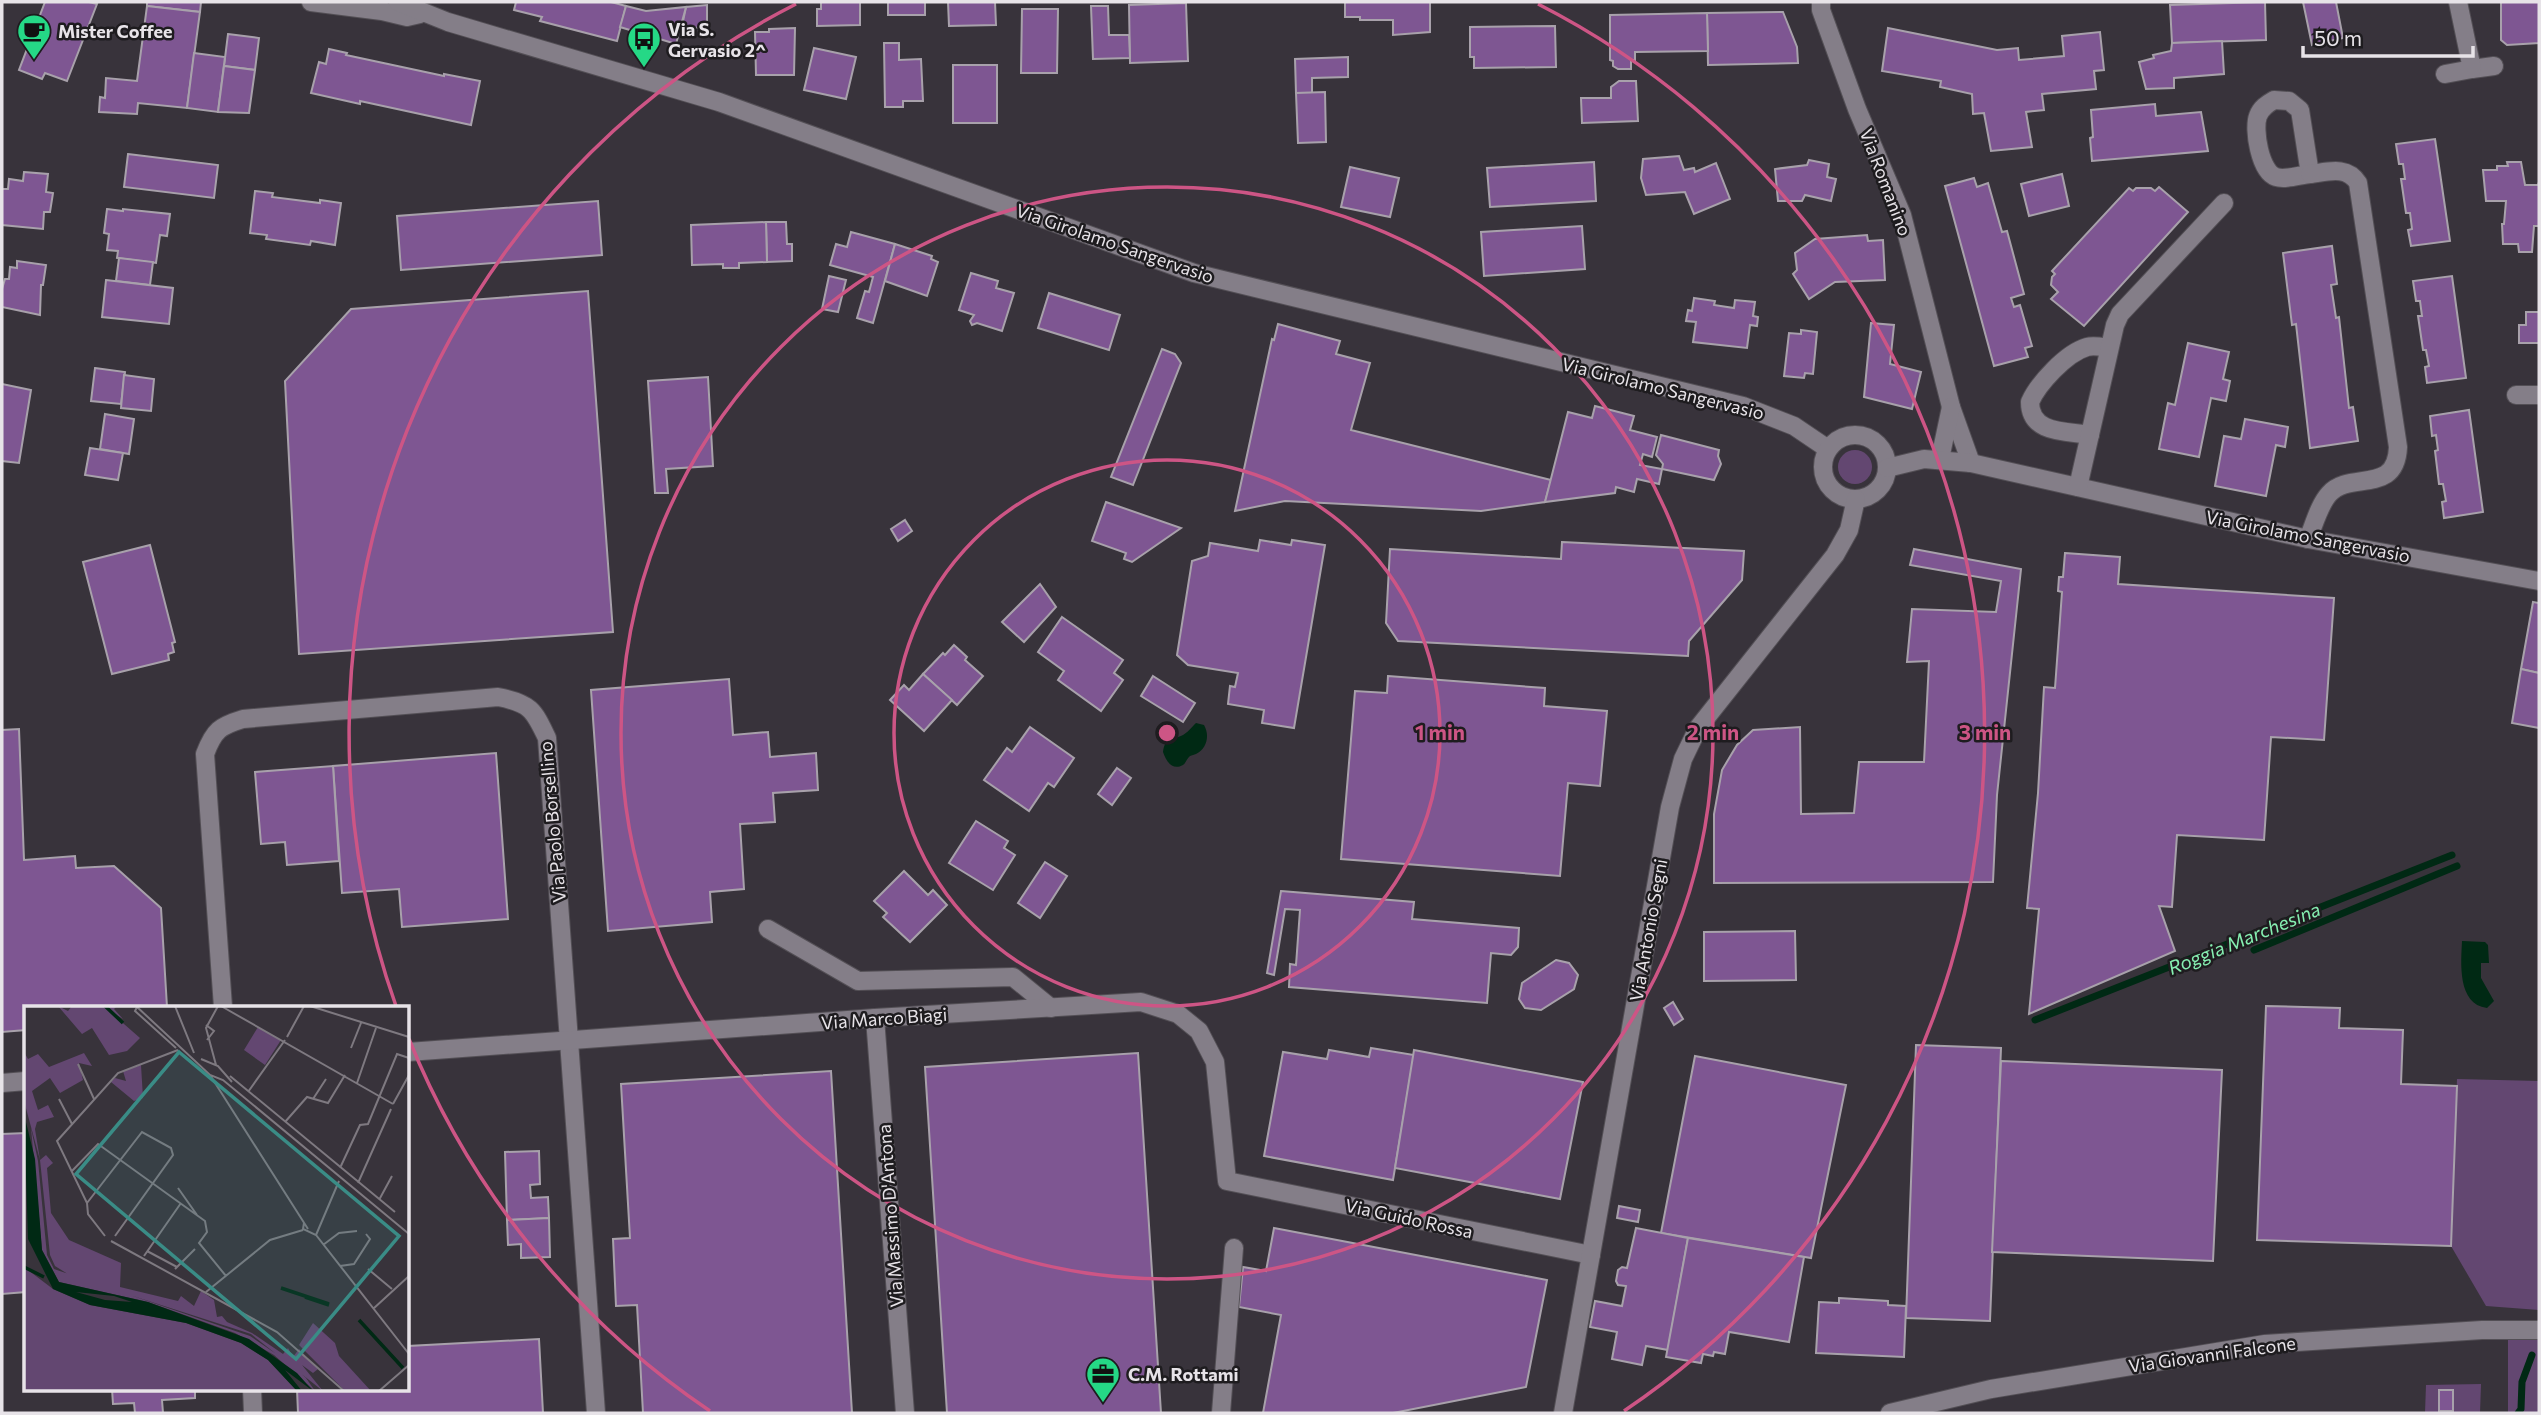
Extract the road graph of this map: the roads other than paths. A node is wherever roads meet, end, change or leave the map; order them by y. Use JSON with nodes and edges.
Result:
{"nodes":[{"id":1,"x":314,"y":2,"type":"edge"},
{"id":2,"x":398,"y":2,"type":"edge"},
{"id":3,"x":444,"y":2,"type":"edge"},
{"id":4,"x":1821,"y":2,"type":"edge"},
{"id":5,"x":2458,"y":2,"type":"edge"},
{"id":6,"x":428,"y":7,"type":"edge"},
{"id":7,"x":448,"y":22,"type":"junction"},
{"id":8,"x":2494,"y":66,"type":"dead end"},
{"id":9,"x":2472,"y":69,"type":"junction"},
{"id":10,"x":2445,"y":74,"type":"dead end"},
{"id":11,"x":2310,"y":174,"type":"dead end"},
{"id":12,"x":2224,"y":203,"type":"dead end"},
{"id":13,"x":2109,"y":348,"type":"junction"},
{"id":14,"x":2539,"y":395,"type":"edge"},
{"id":15,"x":2516,"y":396,"type":"dead end"},
{"id":16,"x":1951,"y":407,"type":"junction"},
{"id":17,"x":2090,"y":435,"type":"junction"},
{"id":18,"x":1828,"y":449,"type":"junction"},
{"id":19,"x":1940,"y":459,"type":"junction"},
{"id":20,"x":1971,"y":463,"type":"junction"},
{"id":21,"x":1887,"y":468,"type":"junction"},
{"id":22,"x":2078,"y":487,"type":"junction"},
{"id":23,"x":1856,"y":499,"type":"junction"},
{"id":24,"x":2308,"y":539,"type":"junction"},
{"id":25,"x":2539,"y":580,"type":"edge"},
{"id":26,"x":768,"y":929,"type":"dead end"},
{"id":27,"x":223,"y":1006,"type":"edge"},
{"id":28,"x":1051,"y":1008,"type":"junction"},
{"id":29,"x":875,"y":1018,"type":"junction"},
{"id":30,"x":569,"y":1041,"type":"junction"},
{"id":31,"x":410,"y":1052,"type":"edge"},
{"id":32,"x":24,"y":1081,"type":"edge"},
{"id":33,"x":2,"y":1083,"type":"edge"},
{"id":34,"x":1227,"y":1181,"type":"joint"},
{"id":35,"x":1234,"y":1248,"type":"dead end"},
{"id":36,"x":1591,"y":1255,"type":"junction"},
{"id":37,"x":2539,"y":1329,"type":"edge"},
{"id":38,"x":251,"y":1390,"type":"edge"},
{"id":39,"x":253,"y":1413,"type":"edge"},
{"id":40,"x":596,"y":1413,"type":"edge"},
{"id":41,"x":905,"y":1413,"type":"edge"},
{"id":42,"x":1221,"y":1413,"type":"edge"},
{"id":43,"x":1563,"y":1413,"type":"edge"},
{"id":44,"x":1889,"y":1413,"type":"edge"}],
"edges":[{"from":1,"to":6,"type":"street"},
{"from":2,"to":6,"type":"street","name":"Via Girolamo Sangervasio"},
{"from":3,"to":7,"type":"street"},
{"from":4,"to":16,"type":"street","name":"Via Romanino"},
{"from":5,"to":9,"type":"street"},
{"from":6,"to":7,"type":"street","name":"Via Girolamo Sangervasio"},
{"from":7,"to":18,"type":"street","name":"Via Girolamo Sangervasio"},
{"from":8,"to":9,"type":"street"},
{"from":9,"to":10,"type":"street"},
{"from":11,"to":24,"type":"street"},
{"from":12,"to":13,"type":"street"},
{"from":13,"to":17,"type":"street"},
{"from":13,"to":17,"type":"street"},
{"from":14,"to":15,"type":"street"},
{"from":16,"to":19,"type":"street","name":"Via Romanino"},
{"from":16,"to":20,"type":"street","name":"Via Romanino"},
{"from":17,"to":22,"type":"street"},
{"from":18,"to":21,"type":"street"},
{"from":18,"to":23,"type":"street"},
{"from":19,"to":20,"type":"street","name":"Via Girolamo Sangervasio"},
{"from":19,"to":21,"type":"street","name":"Via Girolamo Sangervasio"},
{"from":20,"to":22,"type":"street","name":"Via Girolamo Sangervasio"},
{"from":21,"to":23,"type":"street"},
{"from":22,"to":24,"type":"street","name":"Via Girolamo Sangervasio"},
{"from":23,"to":36,"type":"street","name":"Via Antonio Segni"},
{"from":24,"to":25,"type":"street","name":"Via Girolamo Sangervasio"},
{"from":26,"to":28,"type":"street"},
{"from":27,"to":30,"type":"street","name":"Via Paolo Borsellino"},
{"from":28,"to":29,"type":"street","name":"Via Marco Biagi"},
{"from":28,"to":34,"type":"street","name":"Via Marco Biagi"},
{"from":29,"to":30,"type":"street","name":"Via Marco Biagi"},
{"from":29,"to":41,"type":"street","name":"Via Massimo D'Antona"},
{"from":30,"to":31,"type":"street","name":"Via Marco Biagi"},
{"from":30,"to":40,"type":"street","name":"Via Paolo Borsellino"},
{"from":32,"to":33,"type":"street"},
{"from":34,"to":36,"type":"street","name":"Via Guido Rossa"},
{"from":35,"to":42,"type":"street"},
{"from":36,"to":43,"type":"street","name":"Via Antonio Segni"},
{"from":37,"to":44,"type":"street","name":"Via Giovanni Falcone"},
{"from":38,"to":39,"type":"street"}]}
